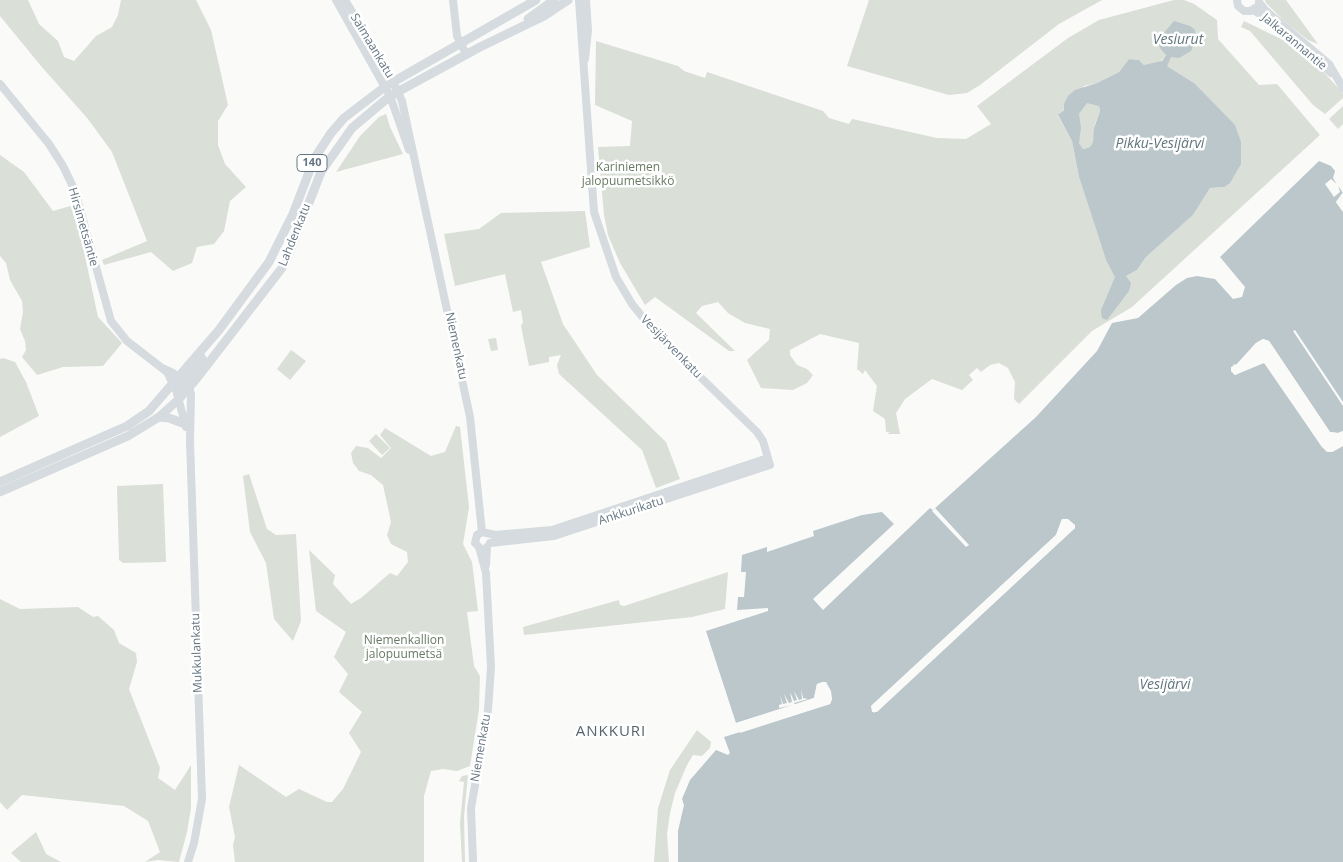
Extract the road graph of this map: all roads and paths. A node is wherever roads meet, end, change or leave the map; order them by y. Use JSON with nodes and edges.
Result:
{"nodes":[{"id":1,"x":336,"y":0,"type":"edge"},
{"id":2,"x":345,"y":0,"type":"edge"},
{"id":3,"x":454,"y":0,"type":"edge"},
{"id":4,"x":536,"y":0,"type":"edge"},
{"id":5,"x":554,"y":0,"type":"edge"},
{"id":6,"x":568,"y":0,"type":"edge"},
{"id":7,"x":578,"y":0,"type":"edge"},
{"id":8,"x":586,"y":0,"type":"edge"},
{"id":9,"x":1236,"y":1,"type":"edge"},
{"id":10,"x":1259,"y":1,"type":"edge"},
{"id":11,"x":1253,"y":10,"type":"junction"},
{"id":12,"x":520,"y":26,"type":"junction"},
{"id":13,"x":460,"y":44,"type":"junction"},
{"id":14,"x":466,"y":54,"type":"junction"},
{"id":15,"x":584,"y":64,"type":"junction"},
{"id":16,"x":1334,"y":75,"type":"junction"},
{"id":17,"x":0,"y":84,"type":"edge"},
{"id":18,"x":390,"y":84,"type":"junction"},
{"id":19,"x":1343,"y":88,"type":"edge"},
{"id":20,"x":394,"y":93,"type":"junction"},
{"id":21,"x":181,"y":383,"type":"junction"},
{"id":22,"x":178,"y":400,"type":"junction"},
{"id":23,"x":159,"y":417,"type":"junction"},
{"id":24,"x":185,"y":424,"type":"junction"},
{"id":25,"x":190,"y":441,"type":"junction"},
{"id":26,"x":769,"y":461,"type":"joint"},
{"id":27,"x":0,"y":482,"type":"edge"},
{"id":28,"x":0,"y":492,"type":"edge"},
{"id":29,"x":485,"y":541,"type":"junction"},
{"id":30,"x":188,"y":862,"type":"edge"},
{"id":31,"x":473,"y":862,"type":"edge"}],
"edges":[{"from":1,"to":18,"type":"street","name":"Saimaankatu"},
{"from":2,"to":18,"type":"street","name":"Saimaankatu"},
{"from":3,"to":13,"type":"street"},
{"from":4,"to":13,"type":"main road","name":"Lahdenkatu","number":"140"},
{"from":5,"to":12,"type":"main road"},
{"from":6,"to":12,"type":"main road","name":"Lahdenkatu","number":"140"},
{"from":7,"to":15,"type":"street","name":"Vesijärvenkatu"},
{"from":8,"to":15,"type":"street","name":"Vesijärvenkatu"},
{"from":9,"to":11,"type":"street","name":"Jalkarannantie"},
{"from":10,"to":11,"type":"street"},
{"from":10,"to":16,"type":"street","name":"Jalkarannantie"},
{"from":11,"to":16,"type":"street","name":"Jalkarannantie"},
{"from":12,"to":14,"type":"main road","name":"Lahdenkatu","number":"140"},
{"from":13,"to":14,"type":"street"},
{"from":13,"to":18,"type":"main road","name":"Lahdenkatu","number":"140"},
{"from":14,"to":20,"type":"main road","name":"Lahdenkatu","number":"140"},
{"from":15,"to":26,"type":"street","name":"Vesijärvenkatu"},
{"from":16,"to":19,"type":"street","name":"Jalkarannantie"},
{"from":17,"to":21,"type":"street","name":"Hirsimetsäntie"},
{"from":18,"to":20,"type":"street","name":"Niemenkatu"},
{"from":18,"to":21,"type":"main road","name":"Lahdenkatu","number":"140"},
{"from":20,"to":21,"type":"main road","name":"Lahdenkatu","number":"140"},
{"from":20,"to":29,"type":"street","name":"Niemenkatu"},
{"from":21,"to":22,"type":"main road"},
{"from":21,"to":25,"type":"street","name":"Mukkulankatu"},
{"from":21,"to":27,"type":"main road","name":"Lahdenkatu","number":"140"},
{"from":22,"to":23,"type":"main road"},
{"from":22,"to":24,"type":"street","name":"Mukkulankatu"},
{"from":23,"to":24,"type":"main road"},
{"from":23,"to":28,"type":"main road"},
{"from":24,"to":25,"type":"street","name":"Mukkulankatu"},
{"from":25,"to":30,"type":"street","name":"Mukkulankatu"},
{"from":26,"to":29,"type":"street","name":"Ankkurikatu"},
{"from":29,"to":31,"type":"street","name":"Niemenkatu"}]}
